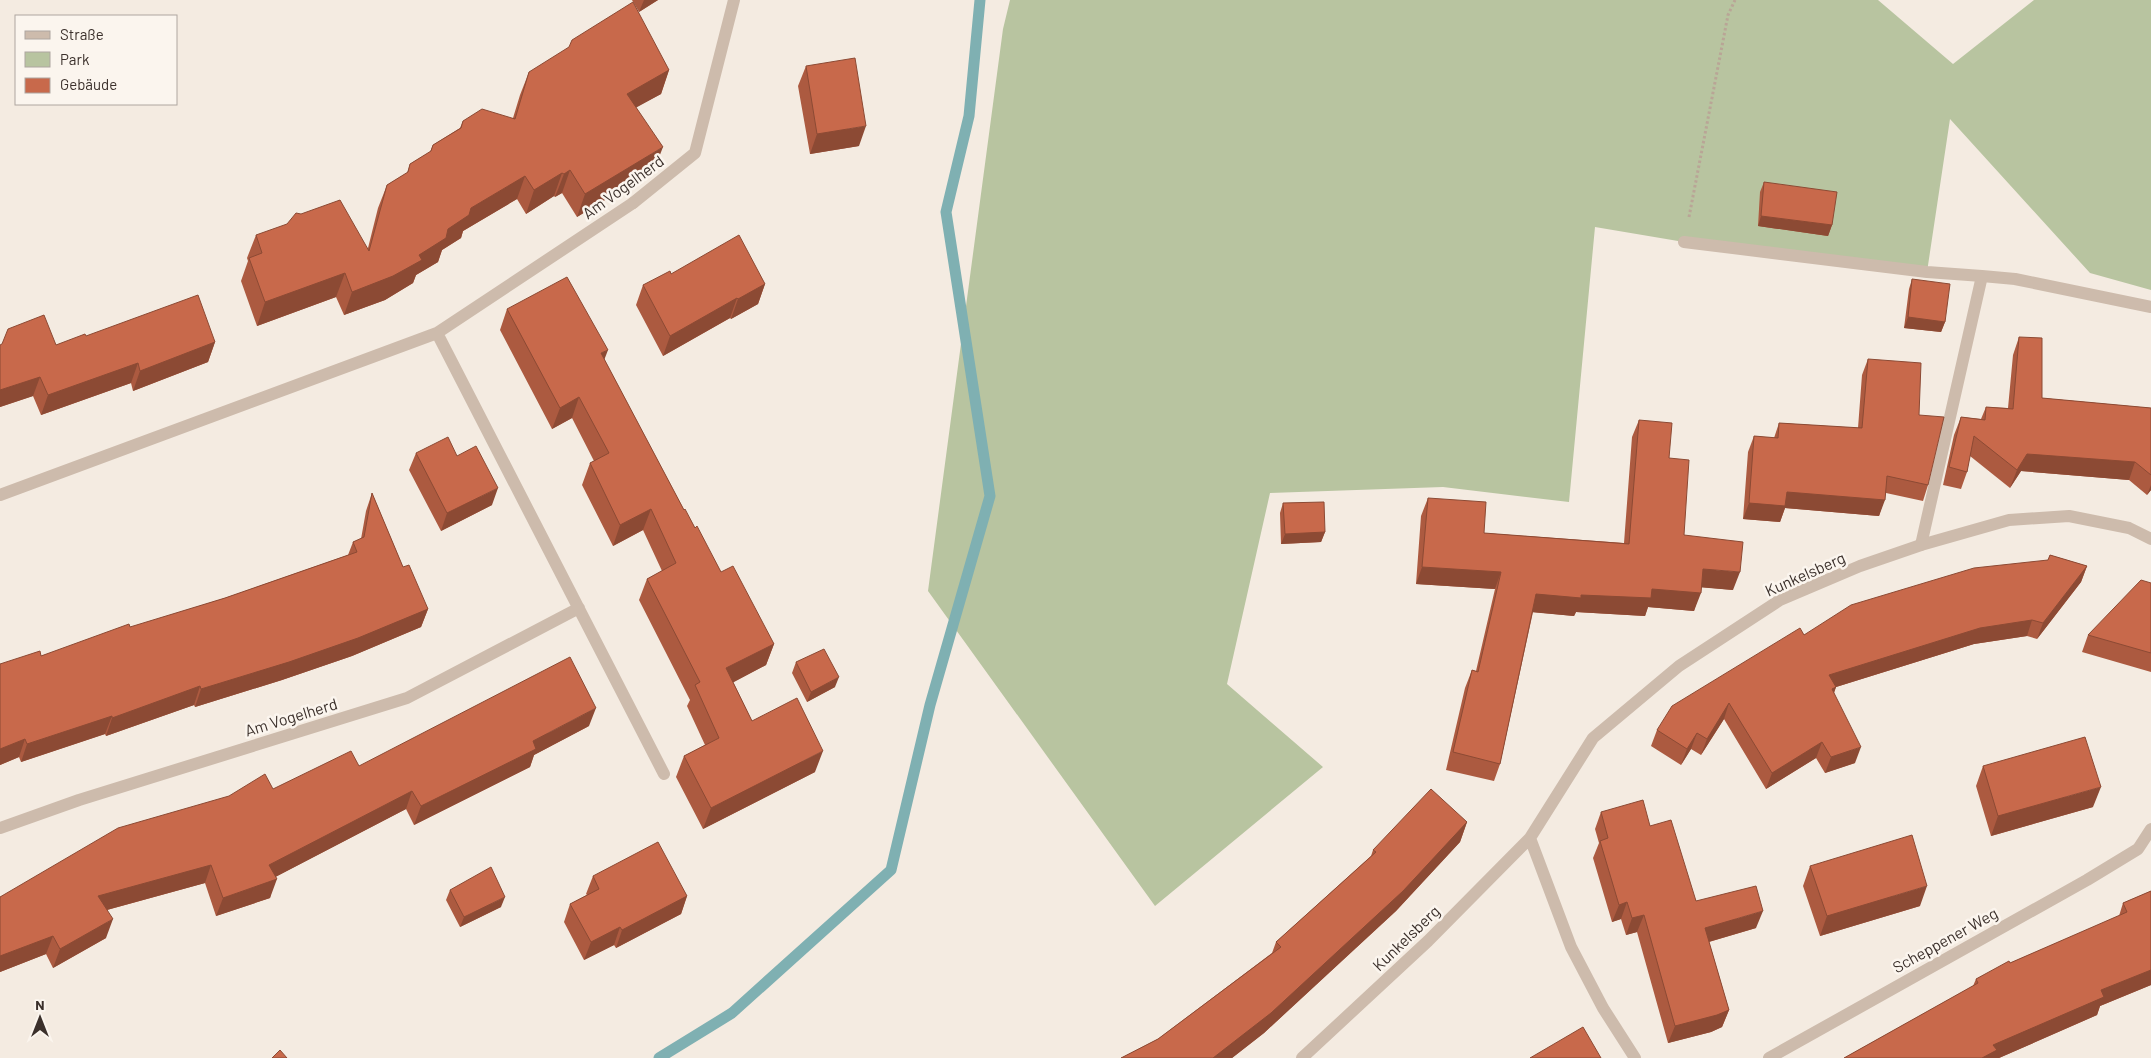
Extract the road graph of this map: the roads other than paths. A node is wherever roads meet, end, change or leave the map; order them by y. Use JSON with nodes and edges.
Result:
{"nodes":[{"id":1,"x":734,"y":0,"type":"edge"},
{"id":2,"x":1684,"y":242,"type":"road end"},
{"id":3,"x":1982,"y":276,"type":"junction"},
{"id":4,"x":2151,"y":307,"type":"edge"},
{"id":5,"x":437,"y":333,"type":"junction"},
{"id":6,"x":0,"y":494,"type":"edge"},
{"id":7,"x":2151,"y":540,"type":"edge"},
{"id":8,"x":1921,"y":545,"type":"junction"},
{"id":9,"x":579,"y":608,"type":"junction"},
{"id":10,"x":664,"y":774,"type":"dead end"},
{"id":11,"x":0,"y":828,"type":"edge"},
{"id":12,"x":2151,"y":829,"type":"edge"},
{"id":13,"x":1530,"y":838,"type":"junction"},
{"id":14,"x":1302,"y":1058,"type":"edge"},
{"id":15,"x":1635,"y":1058,"type":"edge"},
{"id":16,"x":1768,"y":1058,"type":"edge"}],
"edges":[{"from":1,"to":5,"type":"street","name":"Am Vogelherd"},
{"from":2,"to":3,"type":"street"},
{"from":3,"to":4,"type":"street"},
{"from":3,"to":8,"type":"street"},
{"from":5,"to":6,"type":"street","name":"Am Vogelherd"},
{"from":5,"to":9,"type":"street"},
{"from":7,"to":8,"type":"street","name":"Kunkelsberg"},
{"from":8,"to":13,"type":"street","name":"Kunkelsberg"},
{"from":9,"to":10,"type":"street"},
{"from":9,"to":11,"type":"street","name":"Am Vogelherd"},
{"from":12,"to":16,"type":"street","name":"Scheppener Weg"},
{"from":13,"to":14,"type":"street","name":"Kunkelsberg"},
{"from":13,"to":15,"type":"street"}]}
